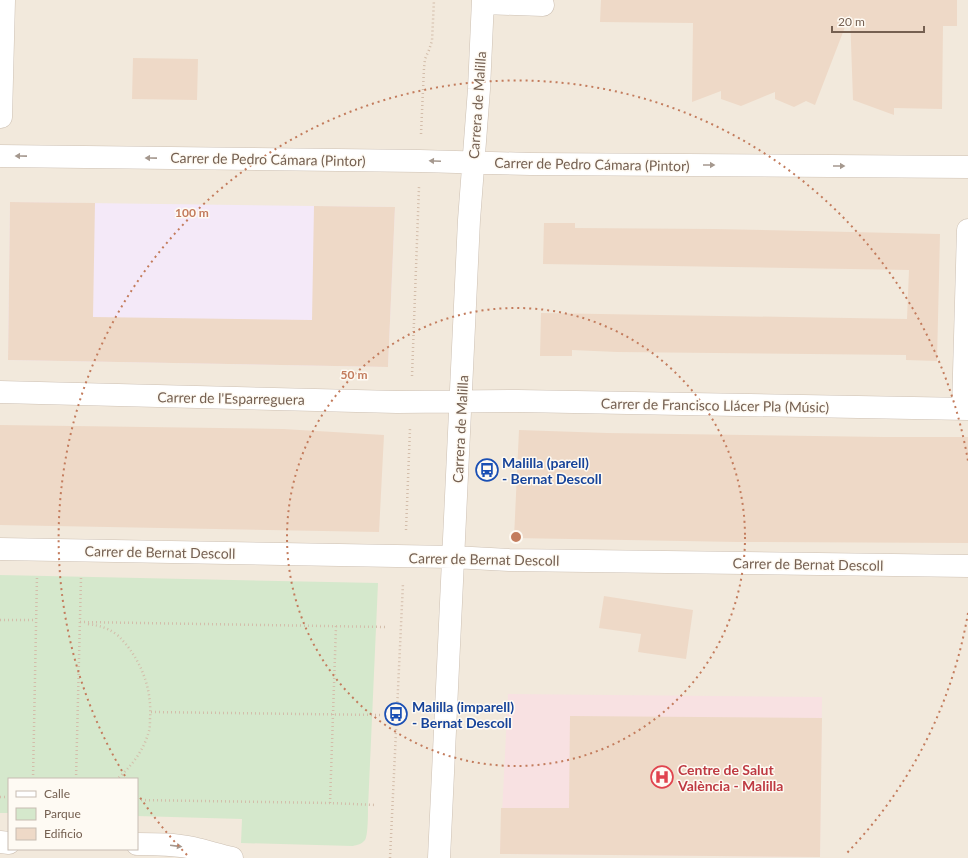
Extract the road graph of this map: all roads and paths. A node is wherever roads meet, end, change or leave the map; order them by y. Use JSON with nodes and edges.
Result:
{"nodes":[{"id":1,"x":4,"y":0,"type":"edge"},
{"id":2,"x":434,"y":0,"type":"edge"},
{"id":3,"x":483,"y":2,"type":"edge"},
{"id":4,"x":543,"y":5,"type":"dead end"},
{"id":5,"x":1,"y":118,"type":"dead end"},
{"id":6,"x":421,"y":136,"type":"dead end"},
{"id":7,"x":0,"y":156,"type":"edge"},
{"id":8,"x":474,"y":163,"type":"junction"},
{"id":9,"x":968,"y":167,"type":"edge"},
{"id":10,"x":419,"y":184,"type":"dead end"},
{"id":11,"x":968,"y":230,"type":"edge"},
{"id":12,"x":0,"y":392,"type":"edge"},
{"id":13,"x":461,"y":401,"type":"junction"},
{"id":14,"x":411,"y":402,"type":"junction"},
{"id":15,"x":966,"y":409,"type":"edge"},
{"id":16,"x":0,"y":549,"type":"edge"},
{"id":17,"x":37,"y":550,"type":"junction"},
{"id":18,"x":82,"y":551,"type":"junction"},
{"id":19,"x":404,"y":557,"type":"junction"},
{"id":20,"x":453,"y":557,"type":"junction"},
{"id":21,"x":968,"y":566,"type":"edge"},
{"id":22,"x":0,"y":620,"type":"edge"},
{"id":23,"x":36,"y":620,"type":"junction"},
{"id":24,"x":80,"y":622,"type":"junction"},
{"id":25,"x":336,"y":626,"type":"junction"},
{"id":26,"x":385,"y":627,"type":"dead end"},
{"id":27,"x":151,"y":712,"type":"junction"},
{"id":28,"x":333,"y":714,"type":"junction"},
{"id":29,"x":380,"y":715,"type":"dead end"},
{"id":30,"x":34,"y":778,"type":"edge"},
{"id":31,"x":76,"y":778,"type":"edge"},
{"id":32,"x":118,"y":778,"type":"edge"},
{"id":33,"x":138,"y":800,"type":"edge"},
{"id":34,"x":330,"y":803,"type":"junction"},
{"id":35,"x":376,"y":805,"type":"dead end"},
{"id":36,"x":138,"y":844,"type":"edge"},
{"id":37,"x":232,"y":858,"type":"edge"},
{"id":38,"x":390,"y":858,"type":"edge"},
{"id":39,"x":439,"y":858,"type":"edge"}],
"edges":[{"from":1,"to":5,"type":"street"},
{"from":2,"to":6,"type":"path"},
{"from":3,"to":4,"type":"street"},
{"from":3,"to":8,"type":"street","name":"Carrera de Malilla"},
{"from":8,"to":7,"type":"street","name":"Carrer de Pedro Cámara (Pintor)","one_way":true},
{"from":8,"to":9,"type":"street","name":"Carrer de Pedro Cámara (Pintor)","one_way":true},
{"from":8,"to":13,"type":"street","name":"Carrera de Malilla"},
{"from":10,"to":14,"type":"path"},
{"from":11,"to":15,"type":"street"},
{"from":12,"to":14,"type":"street","name":"Carrer de l'Esparreguera"},
{"from":13,"to":14,"type":"street","name":"Carrer de l'Esparreguera"},
{"from":13,"to":15,"type":"street","name":"Carrer de Francisco Llácer Pla (Músic)"},
{"from":13,"to":20,"type":"street","name":"Carrera de Malilla"},
{"from":14,"to":19,"type":"path"},
{"from":16,"to":17,"type":"street","name":"Carrer de Bernat Descoll"},
{"from":17,"to":18,"type":"street","name":"Carrer de Bernat Descoll"},
{"from":17,"to":23,"type":"path"},
{"from":18,"to":19,"type":"street","name":"Carrer de Bernat Descoll"},
{"from":18,"to":24,"type":"path"},
{"from":19,"to":20,"type":"street","name":"Carrer de Bernat Descoll"},
{"from":19,"to":38,"type":"path"},
{"from":20,"to":21,"type":"street","name":"Carrer de Bernat Descoll"},
{"from":20,"to":39,"type":"street","name":"Carrera de Malilla"},
{"from":22,"to":23,"type":"path"},
{"from":23,"to":30,"type":"path"},
{"from":24,"to":25,"type":"path"},
{"from":24,"to":27,"type":"path"},
{"from":24,"to":31,"type":"path"},
{"from":25,"to":26,"type":"path"},
{"from":25,"to":28,"type":"path"},
{"from":27,"to":28,"type":"path"},
{"from":27,"to":32,"type":"path"},
{"from":28,"to":29,"type":"path"},
{"from":28,"to":34,"type":"path"},
{"from":33,"to":34,"type":"path"},
{"from":34,"to":35,"type":"path"},
{"from":36,"to":37,"type":"street","one_way":true}]}
